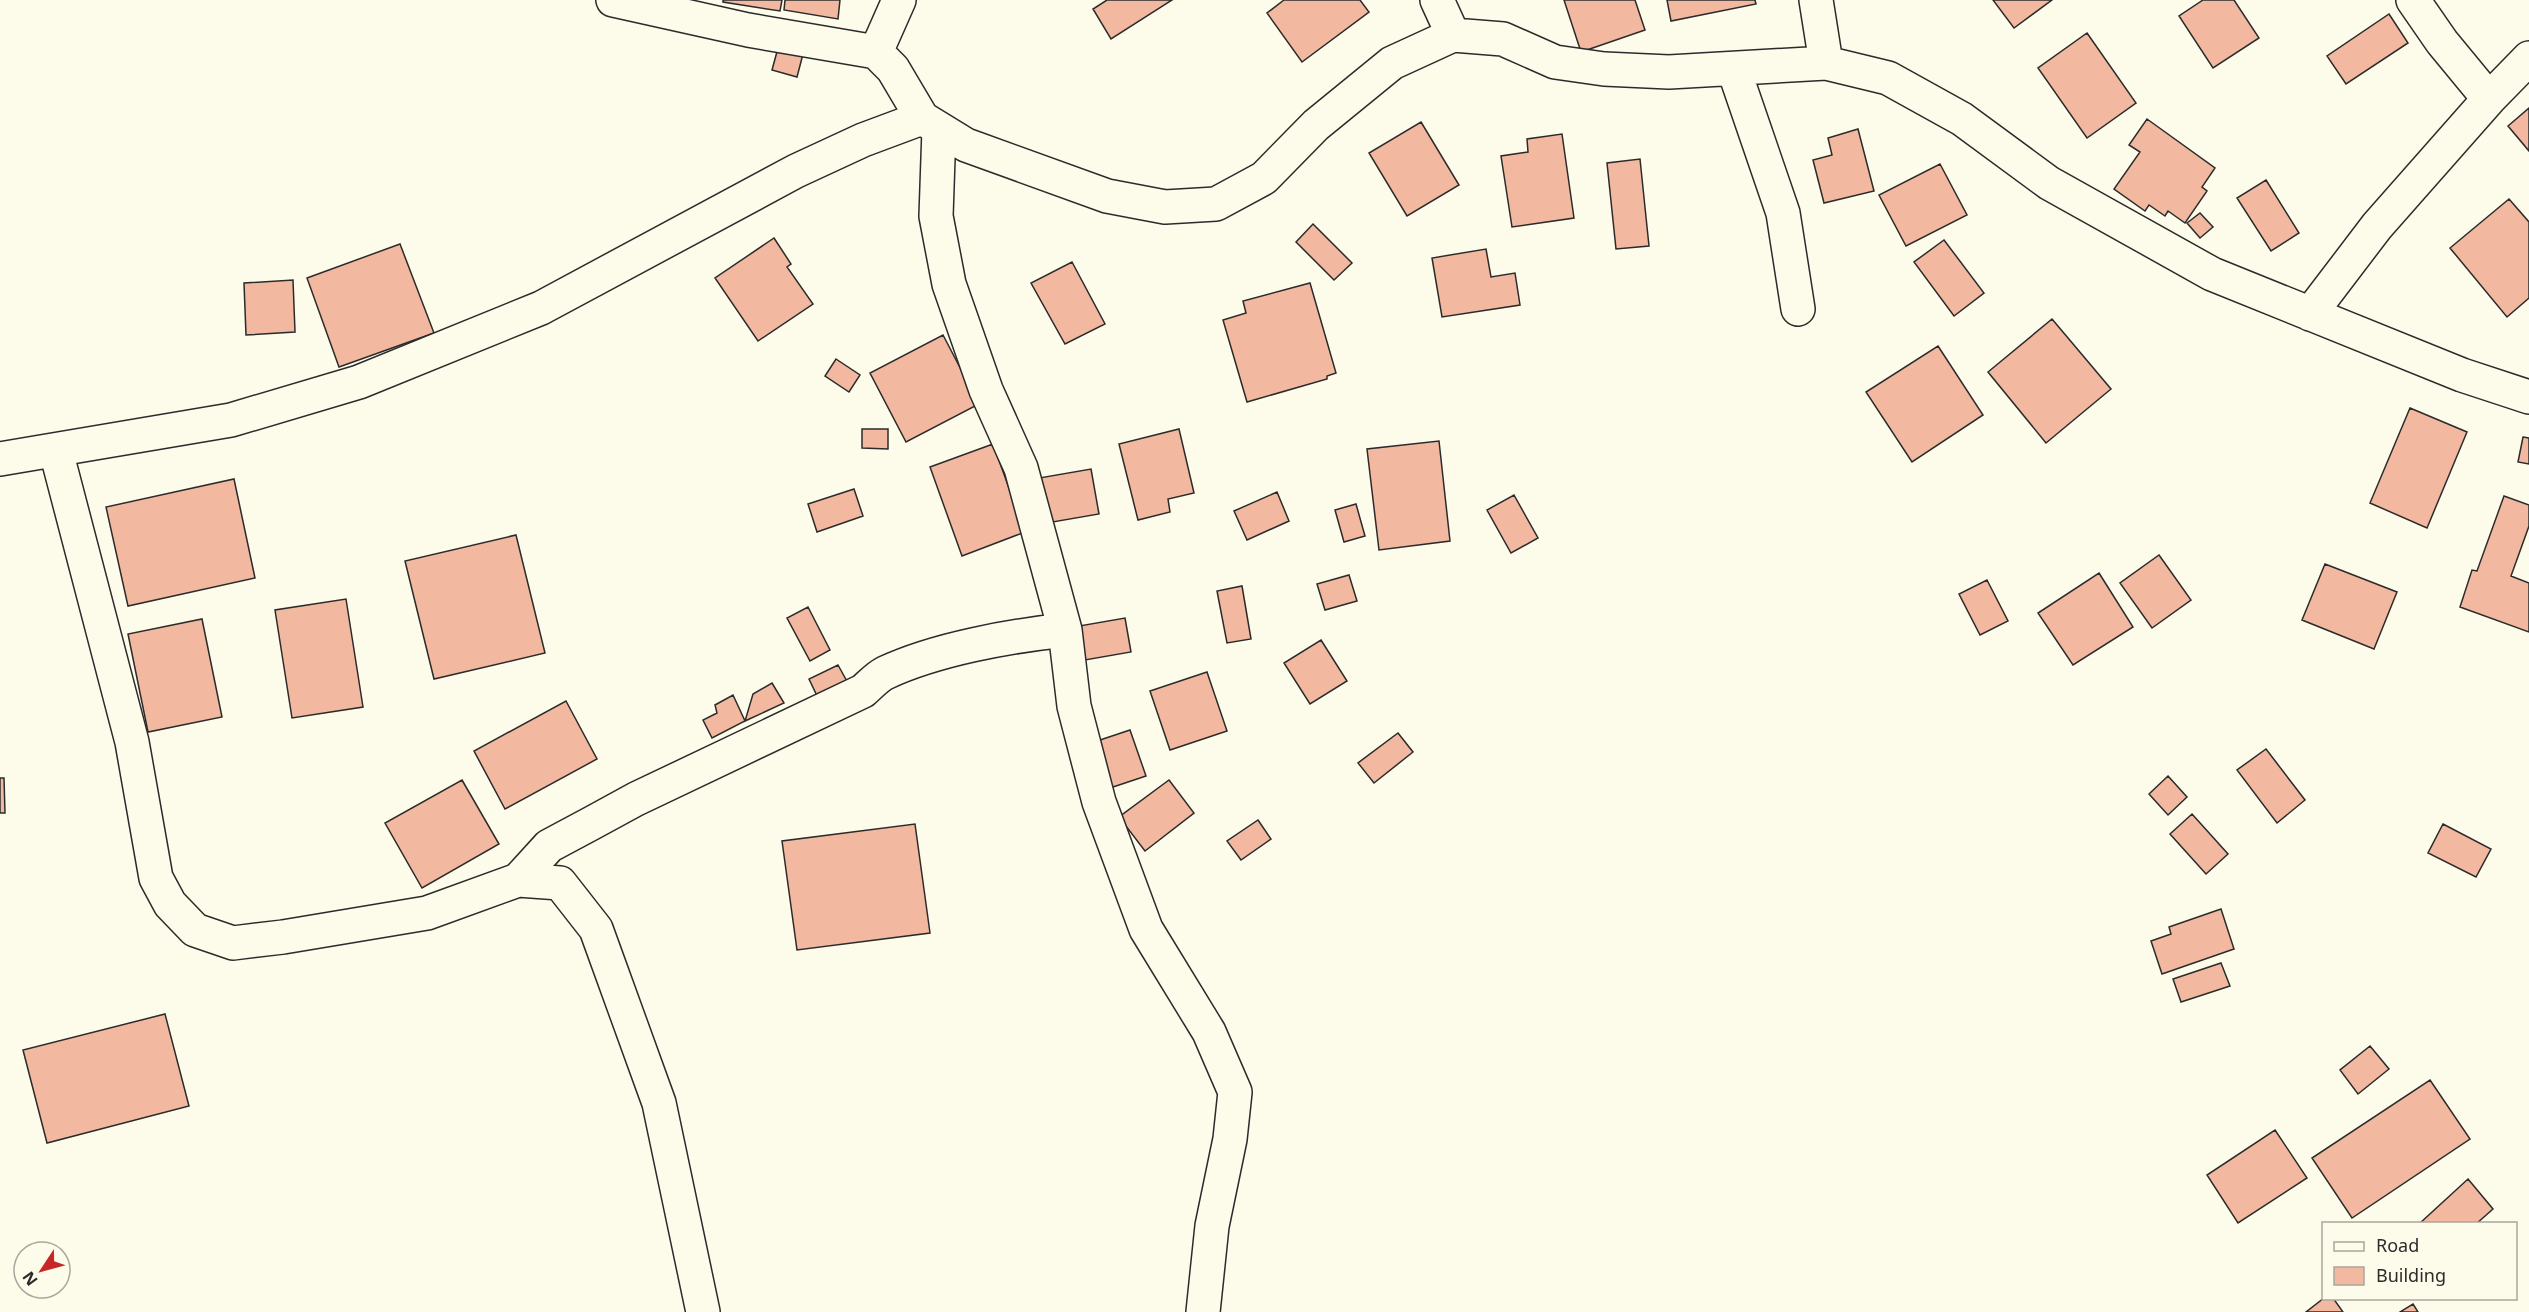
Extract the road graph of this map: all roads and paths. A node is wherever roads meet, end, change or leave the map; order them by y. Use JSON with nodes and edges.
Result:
{"nodes":[{"id":1,"x":613,"y":0,"type":"edge"},
{"id":2,"x":899,"y":0,"type":"edge"},
{"id":3,"x":1437,"y":0,"type":"edge"},
{"id":4,"x":1816,"y":0,"type":"edge"},
{"id":5,"x":2414,"y":0,"type":"edge"},
{"id":6,"x":1453,"y":35,"type":"junction"},
{"id":7,"x":876,"y":52,"type":"junction"},
{"id":8,"x":2529,"y":58,"type":"edge"},
{"id":9,"x":1826,"y":63,"type":"junction"},
{"id":10,"x":1734,"y":70,"type":"junction"},
{"id":11,"x":2489,"y":99,"type":"junction"},
{"id":12,"x":930,"y":124,"type":"junction"},
{"id":13,"x":1797,"y":309,"type":"dead end"},
{"id":14,"x":2310,"y":314,"type":"junction"},
{"id":15,"x":2529,"y":397,"type":"edge"},
{"id":16,"x":56,"y":451,"type":"junction"},
{"id":17,"x":0,"y":459,"type":"edge"},
{"id":18,"x":1065,"y":630,"type":"junction"},
{"id":19,"x":518,"y":880,"type":"junction"},
{"id":20,"x":703,"y":1312,"type":"edge"},
{"id":21,"x":1203,"y":1312,"type":"edge"}],
"edges":[{"from":1,"to":7,"type":"street"},
{"from":2,"to":7,"type":"street"},
{"from":3,"to":6,"type":"street"},
{"from":4,"to":9,"type":"street"},
{"from":5,"to":11,"type":"street"},
{"from":6,"to":10,"type":"street"},
{"from":6,"to":12,"type":"street"},
{"from":7,"to":12,"type":"street"},
{"from":8,"to":11,"type":"street"},
{"from":9,"to":10,"type":"street"},
{"from":9,"to":14,"type":"street"},
{"from":10,"to":13,"type":"street"},
{"from":11,"to":14,"type":"street"},
{"from":12,"to":16,"type":"street"},
{"from":12,"to":18,"type":"street"},
{"from":14,"to":15,"type":"street"},
{"from":16,"to":17,"type":"street"},
{"from":16,"to":19,"type":"street"},
{"from":18,"to":19,"type":"street"},
{"from":18,"to":21,"type":"street"},
{"from":19,"to":20,"type":"street"}]}
